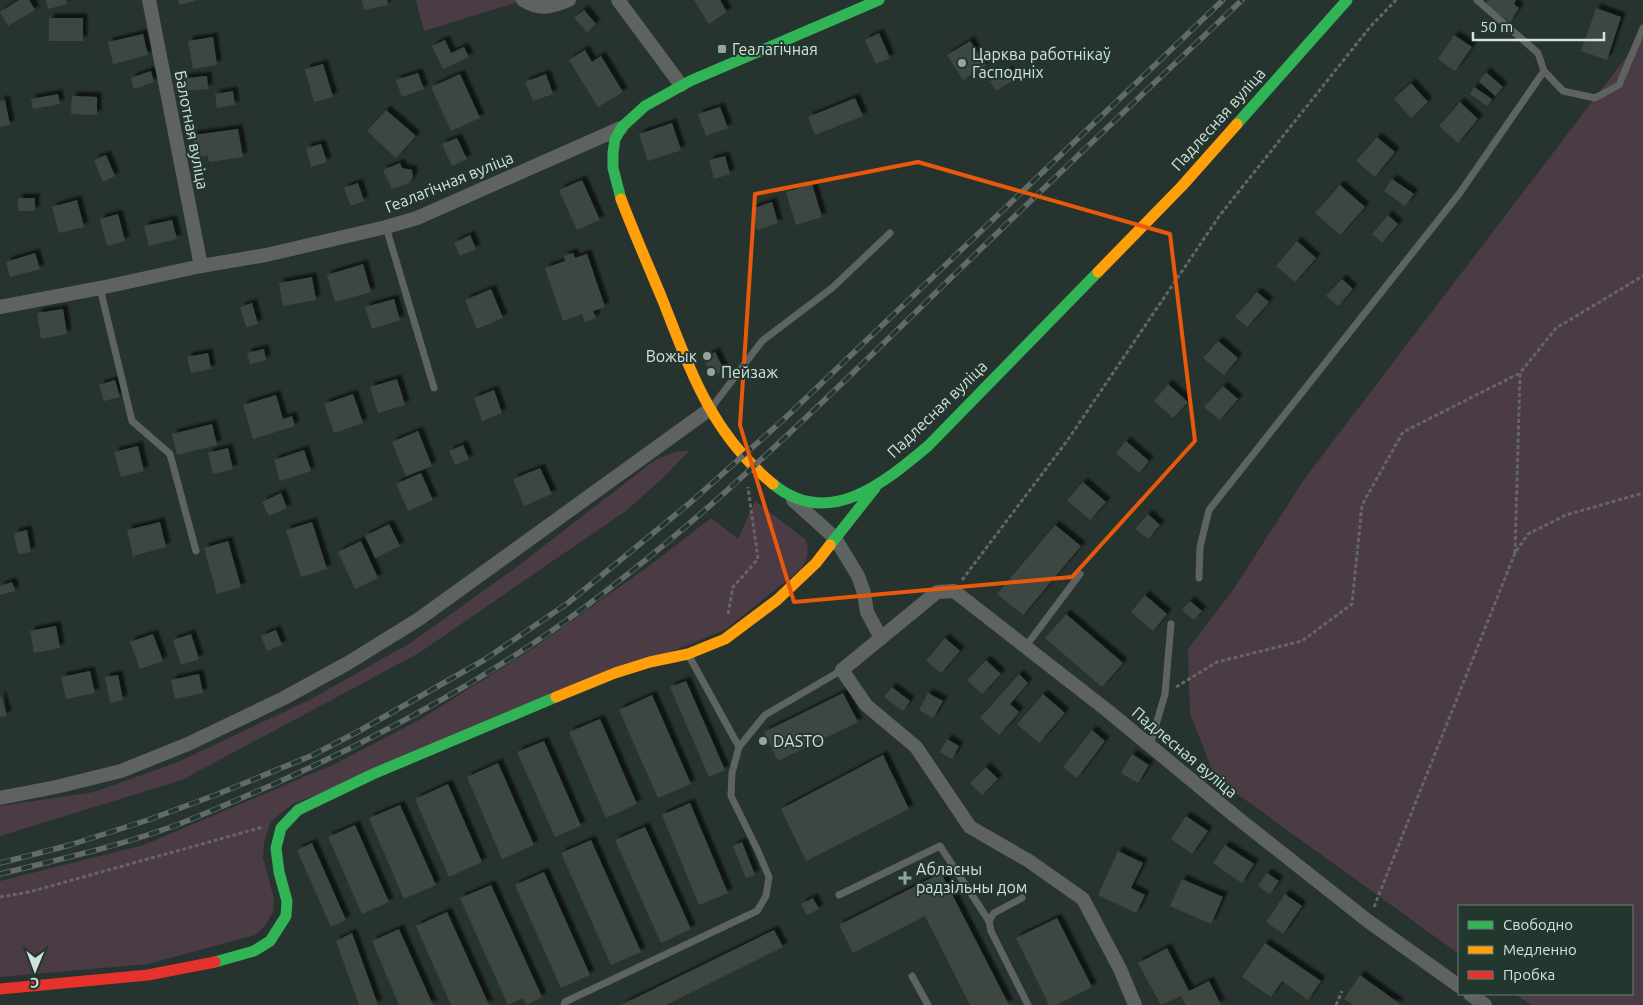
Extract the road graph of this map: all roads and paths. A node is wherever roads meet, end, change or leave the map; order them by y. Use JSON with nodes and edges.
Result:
{"nodes":[{"id":1,"x":149,"y":0,"type":"edge"},
{"id":2,"x":523,"y":0,"type":"edge"},
{"id":3,"x":569,"y":0,"type":"edge"},
{"id":4,"x":618,"y":0,"type":"edge"},
{"id":5,"x":879,"y":0,"type":"edge"},
{"id":6,"x":1347,"y":0,"type":"edge"},
{"id":7,"x":1396,"y":0,"type":"edge"},
{"id":8,"x":1477,"y":0,"type":"edge"},
{"id":9,"x":1643,"y":28,"type":"edge"},
{"id":10,"x":1544,"y":72,"type":"junction"},
{"id":11,"x":681,"y":85,"type":"junction"},
{"id":12,"x":621,"y":128,"type":"junction"},
{"id":13,"x":386,"y":227,"type":"junction"},
{"id":14,"x":890,"y":233,"type":"dead end"},
{"id":15,"x":201,"y":266,"type":"junction"},
{"id":16,"x":1643,"y":276,"type":"edge"},
{"id":17,"x":100,"y":288,"type":"junction"},
{"id":18,"x":0,"y":307,"type":"edge"},
{"id":19,"x":1520,"y":373,"type":"junction"},
{"id":20,"x":434,"y":388,"type":"dead end"},
{"id":21,"x":710,"y":409,"type":"junction"},
{"id":22,"x":748,"y":487,"type":"dead end"},
{"id":23,"x":876,"y":487,"type":"junction"},
{"id":24,"x":1643,"y":493,"type":"edge"},
{"id":25,"x":791,"y":499,"type":"junction"},
{"id":26,"x":836,"y":538,"type":"junction"},
{"id":27,"x":196,"y":551,"type":"dead end"},
{"id":28,"x":1515,"y":553,"type":"junction"},
{"id":29,"x":1080,"y":574,"type":"dead end"},
{"id":30,"x":1199,"y":578,"type":"dead end"},
{"id":31,"x":954,"y":591,"type":"junction"},
{"id":32,"x":727,"y":621,"type":"dead end"},
{"id":33,"x":1171,"y":624,"type":"dead end"},
{"id":34,"x":881,"y":638,"type":"junction"},
{"id":35,"x":1026,"y":646,"type":"junction"},
{"id":36,"x":688,"y":654,"type":"junction"},
{"id":37,"x":842,"y":670,"type":"junction"},
{"id":38,"x":1165,"y":694,"type":"junction"},
{"id":39,"x":1150,"y":745,"type":"junction"},
{"id":40,"x":739,"y":747,"type":"junction"},
{"id":41,"x":0,"y":798,"type":"edge"},
{"id":42,"x":289,"y":820,"type":"junction"},
{"id":43,"x":839,"y":895,"type":"dead end"},
{"id":44,"x":0,"y":897,"type":"edge"},
{"id":45,"x":1022,"y":898,"type":"dead end"},
{"id":46,"x":989,"y":921,"type":"junction"},
{"id":47,"x":1368,"y":921,"type":"junction"},
{"id":48,"x":912,"y":976,"type":"dead end"},
{"id":49,"x":1458,"y":985,"type":"edge"},
{"id":50,"x":0,"y":990,"type":"edge"},
{"id":51,"x":1342,"y":991,"type":"dead end"},
{"id":52,"x":1471,"y":995,"type":"edge"},
{"id":53,"x":564,"y":1005,"type":"edge"},
{"id":54,"x":928,"y":1005,"type":"edge"},
{"id":55,"x":1028,"y":1005,"type":"edge"},
{"id":56,"x":1135,"y":1005,"type":"edge"},
{"id":57,"x":1336,"y":1005,"type":"edge"},
{"id":58,"x":1485,"y":1005,"type":"edge"}],
"edges":[{"from":1,"to":15,"type":"street","name":"Балотная вуліца"},
{"from":2,"to":3,"type":"street"},
{"from":4,"to":11,"type":"street"},
{"from":5,"to":11,"type":"street","name":"Геалагічная вуліца"},
{"from":6,"to":23,"type":"street","name":"Падлесная вуліца"},
{"from":7,"to":31,"type":"path"},
{"from":8,"to":10,"type":"lane"},
{"from":9,"to":10,"type":"lane"},
{"from":10,"to":30,"type":"lane"},
{"from":11,"to":12,"type":"street","name":"Геалагічная вуліца"},
{"from":12,"to":13,"type":"street","name":"Геалагічная вуліца"},
{"from":12,"to":21,"type":"street"},
{"from":13,"to":15,"type":"street","name":"Геалагічная вуліца"},
{"from":13,"to":20,"type":"lane"},
{"from":14,"to":21,"type":"lane"},
{"from":15,"to":17,"type":"street","name":"Геалагічная вуліца"},
{"from":16,"to":19,"type":"path"},
{"from":17,"to":18,"type":"street","name":"Геалагічная вуліца"},
{"from":17,"to":27,"type":"lane"},
{"from":19,"to":28,"type":"path"},
{"from":19,"to":38,"type":"path"},
{"from":21,"to":25,"type":"street"},
{"from":21,"to":41,"type":"street"},
{"from":22,"to":32,"type":"path"},
{"from":23,"to":25,"type":"street","name":"Падлесная вуліца"},
{"from":23,"to":26,"type":"street"},
{"from":24,"to":28,"type":"path"},
{"from":25,"to":26,"type":"street"},
{"from":26,"to":34,"type":"street"},
{"from":26,"to":36,"type":"street"},
{"from":28,"to":47,"type":"path"},
{"from":29,"to":35,"type":"lane"},
{"from":31,"to":34,"type":"street"},
{"from":31,"to":35,"type":"street","name":"Падлесная вуліца"},
{"from":33,"to":38,"type":"lane"},
{"from":34,"to":37,"type":"street"},
{"from":35,"to":39,"type":"street","name":"Падлесная вуліца"},
{"from":36,"to":40,"type":"lane"},
{"from":36,"to":42,"type":"street"},
{"from":37,"to":40,"type":"lane"},
{"from":37,"to":56,"type":"street"},
{"from":38,"to":39,"type":"lane"},
{"from":39,"to":47,"type":"street","name":"Падлесная вуліца"},
{"from":40,"to":53,"type":"lane"},
{"from":42,"to":44,"type":"path"},
{"from":42,"to":50,"type":"street"},
{"from":43,"to":46,"type":"lane"},
{"from":45,"to":46,"type":"lane"},
{"from":46,"to":55,"type":"lane"},
{"from":47,"to":49,"type":"street","name":"Падлесная вуліца"},
{"from":48,"to":54,"type":"lane"},
{"from":51,"to":57,"type":"path"},
{"from":52,"to":58,"type":"street"}]}
